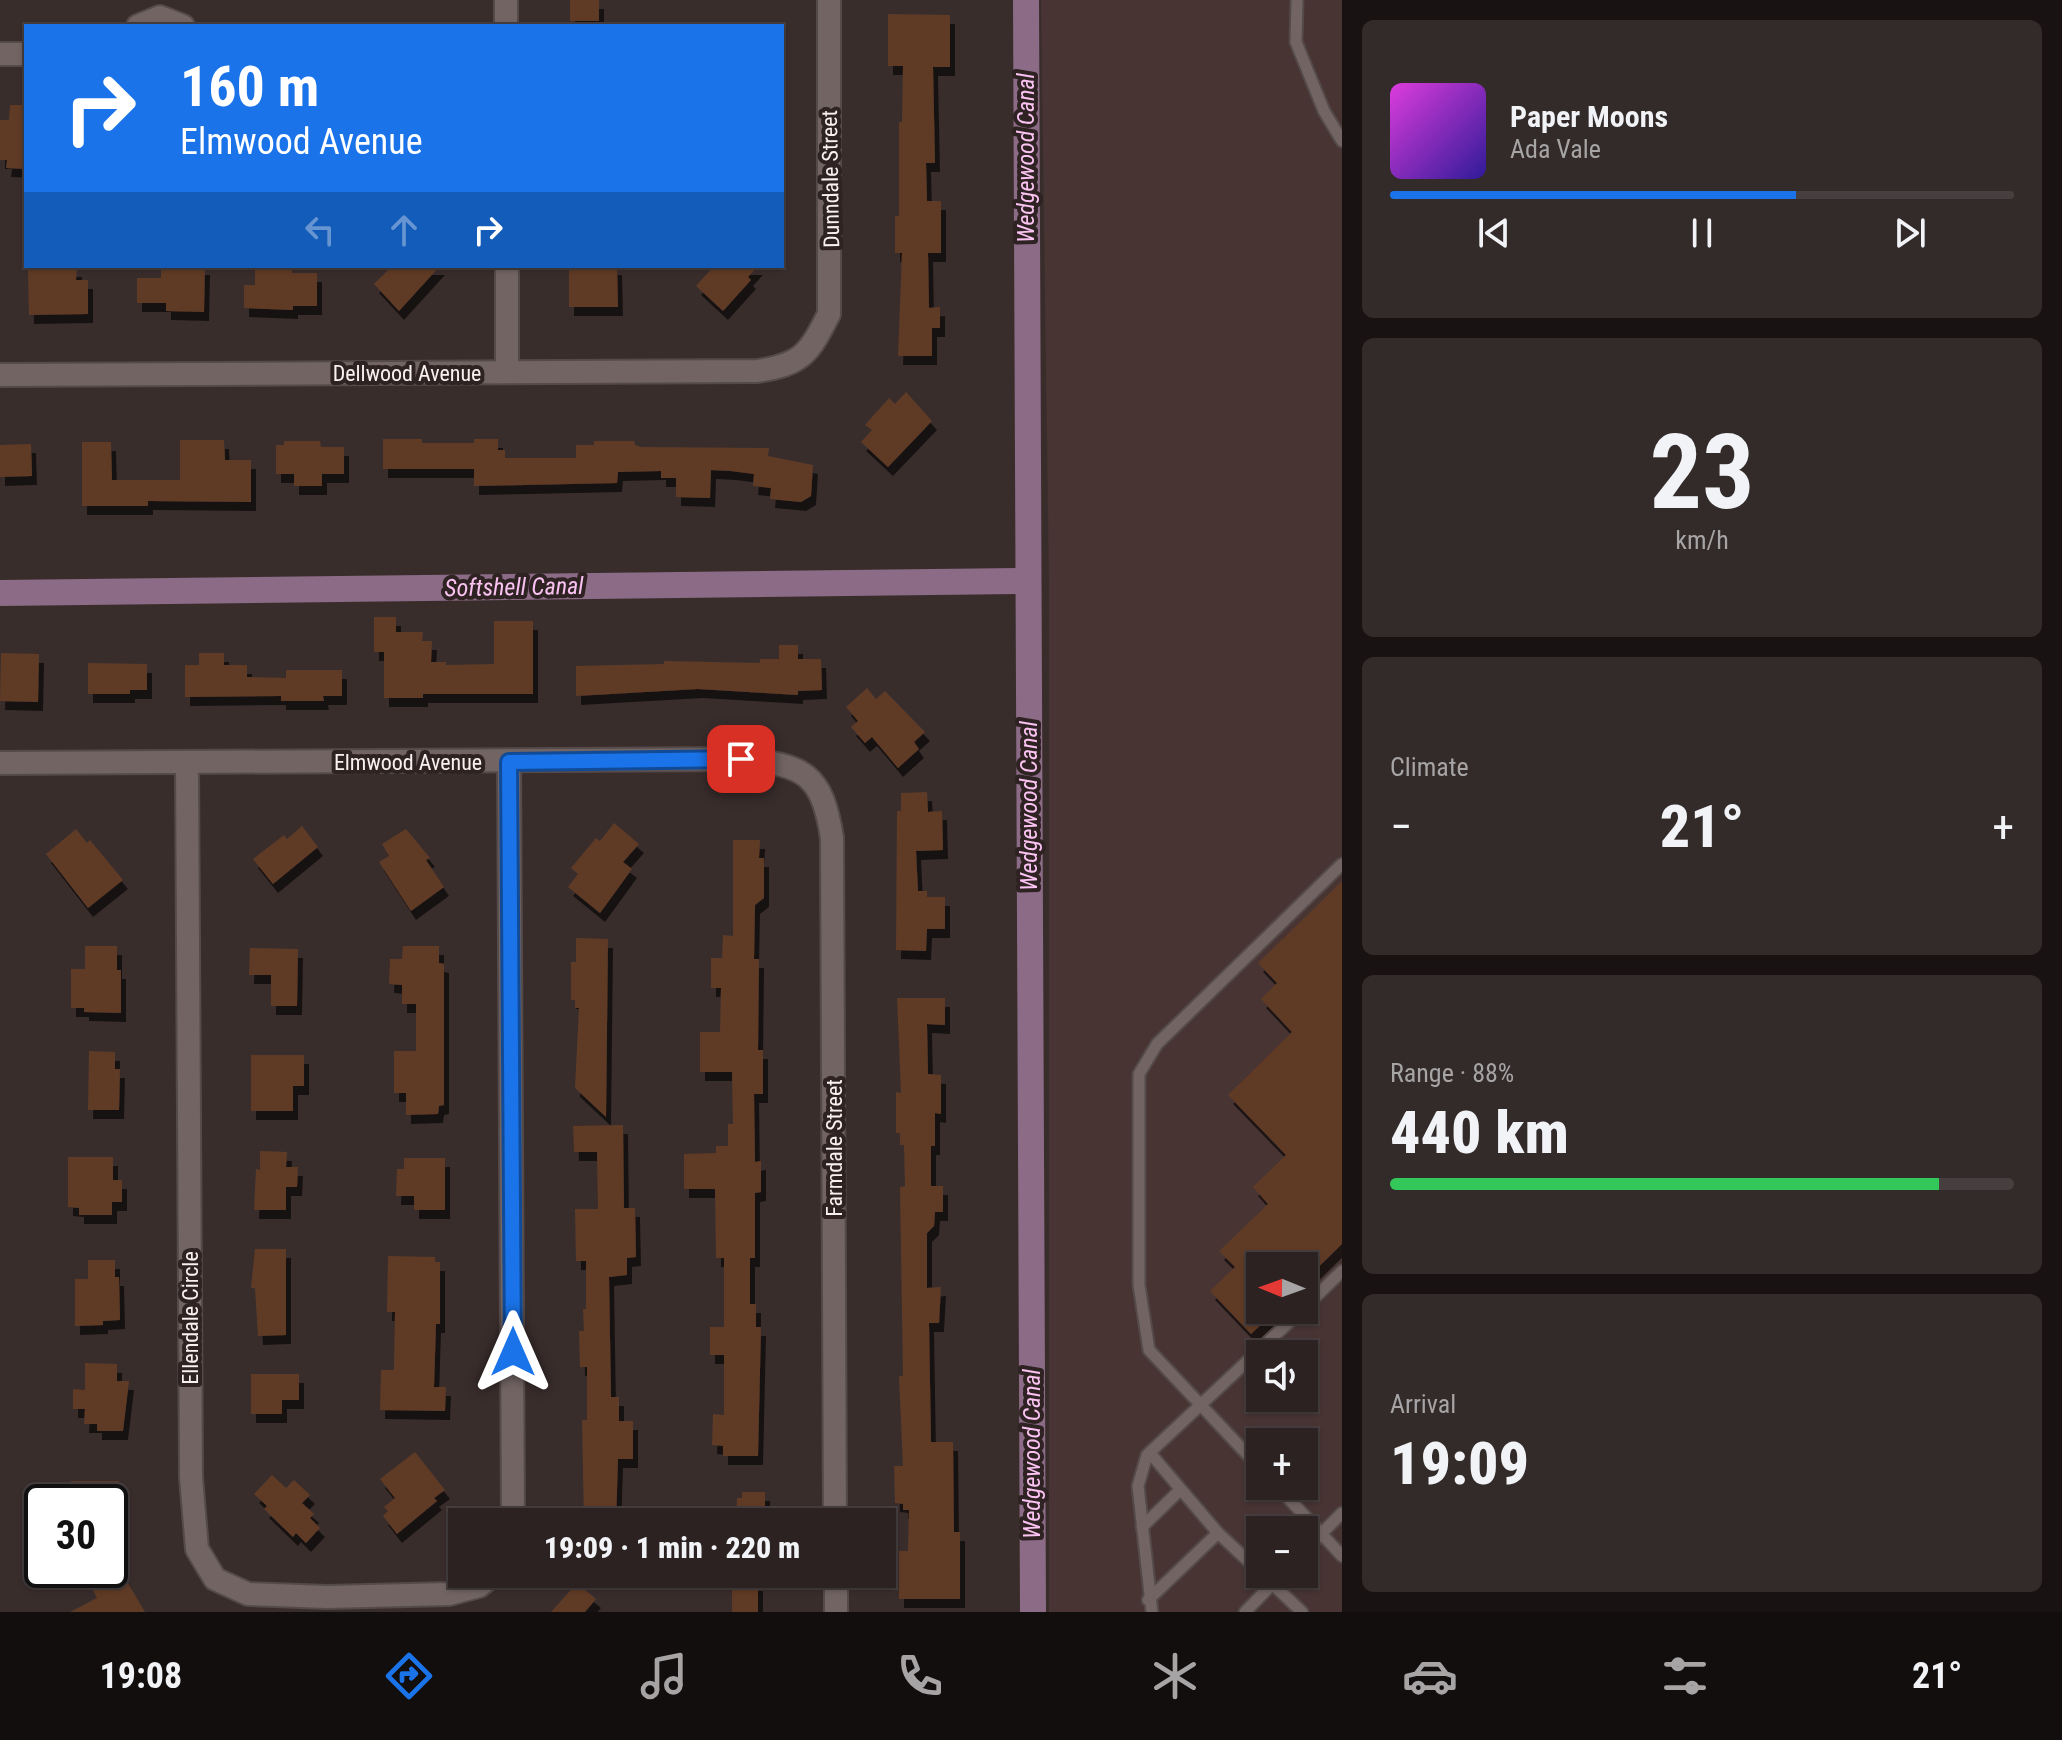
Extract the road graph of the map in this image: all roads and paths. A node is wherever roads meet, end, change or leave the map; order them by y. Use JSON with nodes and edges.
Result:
{"nodes":[{"id":1,"x":506,"y":0,"type":"edge"},
{"id":2,"x":829,"y":0,"type":"edge"},
{"id":3,"x":1297,"y":0,"type":"edge"},
{"id":4,"x":143,"y":24,"type":"edge"},
{"id":5,"x":178,"y":24,"type":"edge"},
{"id":6,"x":506,"y":24,"type":"edge"},
{"id":7,"x":0,"y":54,"type":"edge"},
{"id":8,"x":24,"y":54,"type":"edge"},
{"id":9,"x":1342,"y":141,"type":"edge"},
{"id":10,"x":507,"y":268,"type":"edge"},
{"id":11,"x":809,"y":352,"type":"joint"},
{"id":12,"x":507,"y":372,"type":"junction"},
{"id":13,"x":0,"y":375,"type":"edge"},
{"id":14,"x":509,"y":762,"type":"junction"},
{"id":15,"x":0,"y":763,"type":"edge"},
{"id":16,"x":187,"y":764,"type":"junction"},
{"id":17,"x":811,"y":778,"type":"joint"},
{"id":18,"x":1342,"y":864,"type":"edge"},
{"id":19,"x":1342,"y":1271,"type":"edge"},
{"id":20,"x":1318,"y":1294,"type":"edge"},
{"id":21,"x":1287,"y":1324,"type":"edge"},
{"id":22,"x":1202,"y":1406,"type":"junction"},
{"id":23,"x":1150,"y":1453,"type":"junction"},
{"id":24,"x":1246,"y":1453,"type":"edge"},
{"id":25,"x":1180,"y":1490,"type":"junction"},
{"id":26,"x":1290,"y":1500,"type":"edge"},
{"id":27,"x":513,"y":1508,"type":"edge"},
{"id":28,"x":835,"y":1508,"type":"edge"},
{"id":29,"x":1342,"y":1513,"type":"edge"},
{"id":30,"x":1142,"y":1527,"type":"junction"},
{"id":31,"x":1218,"y":1533,"type":"junction"},
{"id":32,"x":1321,"y":1533,"type":"junction"},
{"id":33,"x":1318,"y":1536,"type":"edge"},
{"id":34,"x":1342,"y":1556,"type":"edge"},
{"id":35,"x":1246,"y":1559,"type":"edge"},
{"id":36,"x":472,"y":1588,"type":"edge"},
{"id":37,"x":836,"y":1588,"type":"edge"},
{"id":38,"x":1269,"y":1588,"type":"edge"},
{"id":39,"x":1277,"y":1588,"type":"edge"},
{"id":40,"x":1150,"y":1606,"type":"edge"},
{"id":41,"x":836,"y":1612,"type":"edge"},
{"id":42,"x":1245,"y":1612,"type":"edge"},
{"id":43,"x":1302,"y":1612,"type":"edge"}],
"edges":[{"from":1,"to":6,"type":"street"},
{"from":2,"to":11,"type":"street","name":"Dunndale Street"},
{"from":3,"to":9,"type":"lane"},
{"from":4,"to":5,"type":"street"},
{"from":7,"to":8,"type":"street"},
{"from":10,"to":12,"type":"street"},
{"from":11,"to":12,"type":"street","name":"Dellwood Avenue"},
{"from":12,"to":13,"type":"street","name":"Dellwood Avenue"},
{"from":14,"to":16,"type":"street","name":"Elmwood Avenue"},
{"from":14,"to":17,"type":"street","name":"Elmwood Avenue"},
{"from":14,"to":27,"type":"street"},
{"from":15,"to":16,"type":"street","name":"Elmwood Avenue"},
{"from":16,"to":36,"type":"street","name":"Ellendale Circle"},
{"from":17,"to":28,"type":"street","name":"Farmdale Street"},
{"from":18,"to":22,"type":"lane"},
{"from":19,"to":20,"type":"lane"},
{"from":21,"to":22,"type":"lane"},
{"from":22,"to":23,"type":"lane"},
{"from":22,"to":24,"type":"lane"},
{"from":23,"to":25,"type":"lane"},
{"from":23,"to":30,"type":"lane"},
{"from":25,"to":30,"type":"lane"},
{"from":25,"to":31,"type":"lane"},
{"from":26,"to":32,"type":"lane"},
{"from":29,"to":32,"type":"lane"},
{"from":30,"to":40,"type":"lane"},
{"from":31,"to":35,"type":"lane"},
{"from":31,"to":40,"type":"lane"},
{"from":32,"to":33,"type":"lane"},
{"from":32,"to":34,"type":"lane"},
{"from":37,"to":41,"type":"street"},
{"from":38,"to":42,"type":"lane"},
{"from":39,"to":43,"type":"lane"}]}
